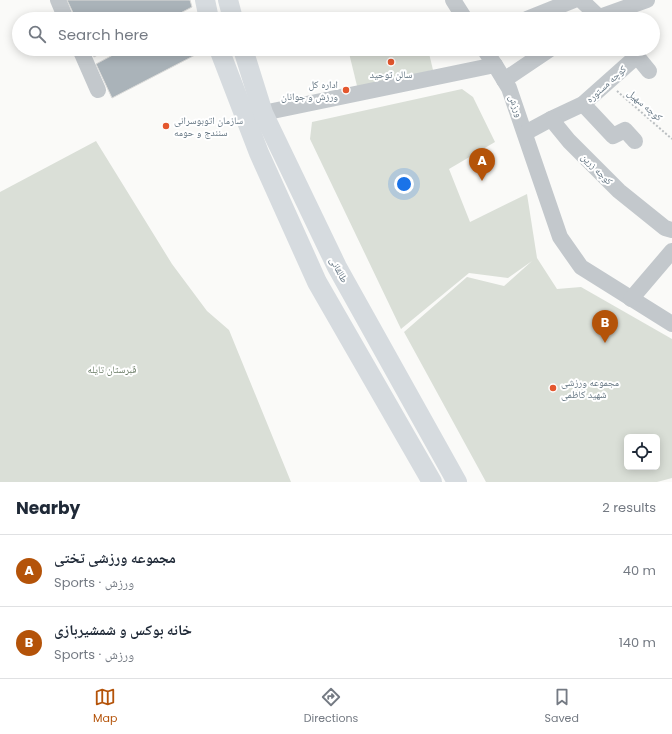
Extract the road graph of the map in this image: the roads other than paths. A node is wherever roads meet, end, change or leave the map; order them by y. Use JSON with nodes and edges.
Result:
{"nodes":[{"id":1,"x":58,"y":0,"type":"edge"},
{"id":2,"x":205,"y":0,"type":"edge"},
{"id":3,"x":228,"y":0,"type":"edge"},
{"id":4,"x":453,"y":0,"type":"edge"},
{"id":5,"x":574,"y":0,"type":"edge"},
{"id":6,"x":581,"y":0,"type":"edge"},
{"id":7,"x":647,"y":0,"type":"edge"},
{"id":8,"x":63,"y":12,"type":"edge"},
{"id":9,"x":208,"y":12,"type":"edge"},
{"id":10,"x":231,"y":12,"type":"edge"},
{"id":11,"x":461,"y":12,"type":"edge"},
{"id":12,"x":544,"y":12,"type":"edge"},
{"id":13,"x":592,"y":12,"type":"edge"},
{"id":14,"x":614,"y":12,"type":"edge"},
{"id":15,"x":83,"y":56,"type":"edge"},
{"id":16,"x":223,"y":56,"type":"edge"},
{"id":17,"x":244,"y":56,"type":"edge"},
{"id":18,"x":489,"y":56,"type":"edge"},
{"id":19,"x":540,"y":56,"type":"edge"},
{"id":20,"x":631,"y":56,"type":"edge"},
{"id":21,"x":637,"y":56,"type":"edge"},
{"id":22,"x":495,"y":65,"type":"junction"},
{"id":23,"x":649,"y":71,"type":"dead end"},
{"id":24,"x":504,"y":80,"type":"junction"},
{"id":25,"x":98,"y":90,"type":"dead end"},
{"id":26,"x":584,"y":104,"type":"junction"},
{"id":27,"x":254,"y":116,"type":"junction"},
{"id":28,"x":551,"y":119,"type":"junction"},
{"id":29,"x":526,"y":133,"type":"junction"},
{"id":30,"x":635,"y":141,"type":"dead end"},
{"id":31,"x":672,"y":230,"type":"edge"},
{"id":32,"x":672,"y":251,"type":"edge"},
{"id":33,"x":631,"y":299,"type":"junction"},
{"id":34,"x":672,"y":324,"type":"edge"},
{"id":35,"x":432,"y":482,"type":"edge"},
{"id":36,"x":457,"y":482,"type":"edge"}],
"edges":[{"from":1,"to":8,"type":"street"},
{"from":2,"to":9,"type":"main road"},
{"from":3,"to":10,"type":"main road"},
{"from":4,"to":11,"type":"street"},
{"from":5,"to":12,"type":"street"},
{"from":6,"to":13,"type":"street"},
{"from":7,"to":14,"type":"street"},
{"from":15,"to":25,"type":"street"},
{"from":16,"to":27,"type":"main road","name":"طالقانی"},
{"from":17,"to":27,"type":"main road","name":"طالقانی"},
{"from":18,"to":22,"type":"street","name":"ورزش"},
{"from":19,"to":24,"type":"street"},
{"from":20,"to":26,"type":"street","name":"کوچه مستوره"},
{"from":21,"to":23,"type":"street"},
{"from":22,"to":24,"type":"street","name":"ورزش"},
{"from":22,"to":27,"type":"street"},
{"from":24,"to":29,"type":"street","name":"ورزش"},
{"from":26,"to":28,"type":"street","name":"کوچه مستوره"},
{"from":26,"to":30,"type":"street"},
{"from":27,"to":35,"type":"main road","name":"طالقانی"},
{"from":27,"to":36,"type":"main road","name":"طالقانی"},
{"from":28,"to":29,"type":"street"},
{"from":28,"to":31,"type":"street","name":"کوچه زرین"},
{"from":29,"to":33,"type":"street","name":"ورزش"},
{"from":32,"to":33,"type":"street"},
{"from":33,"to":34,"type":"street","name":"ورزش"}]}
